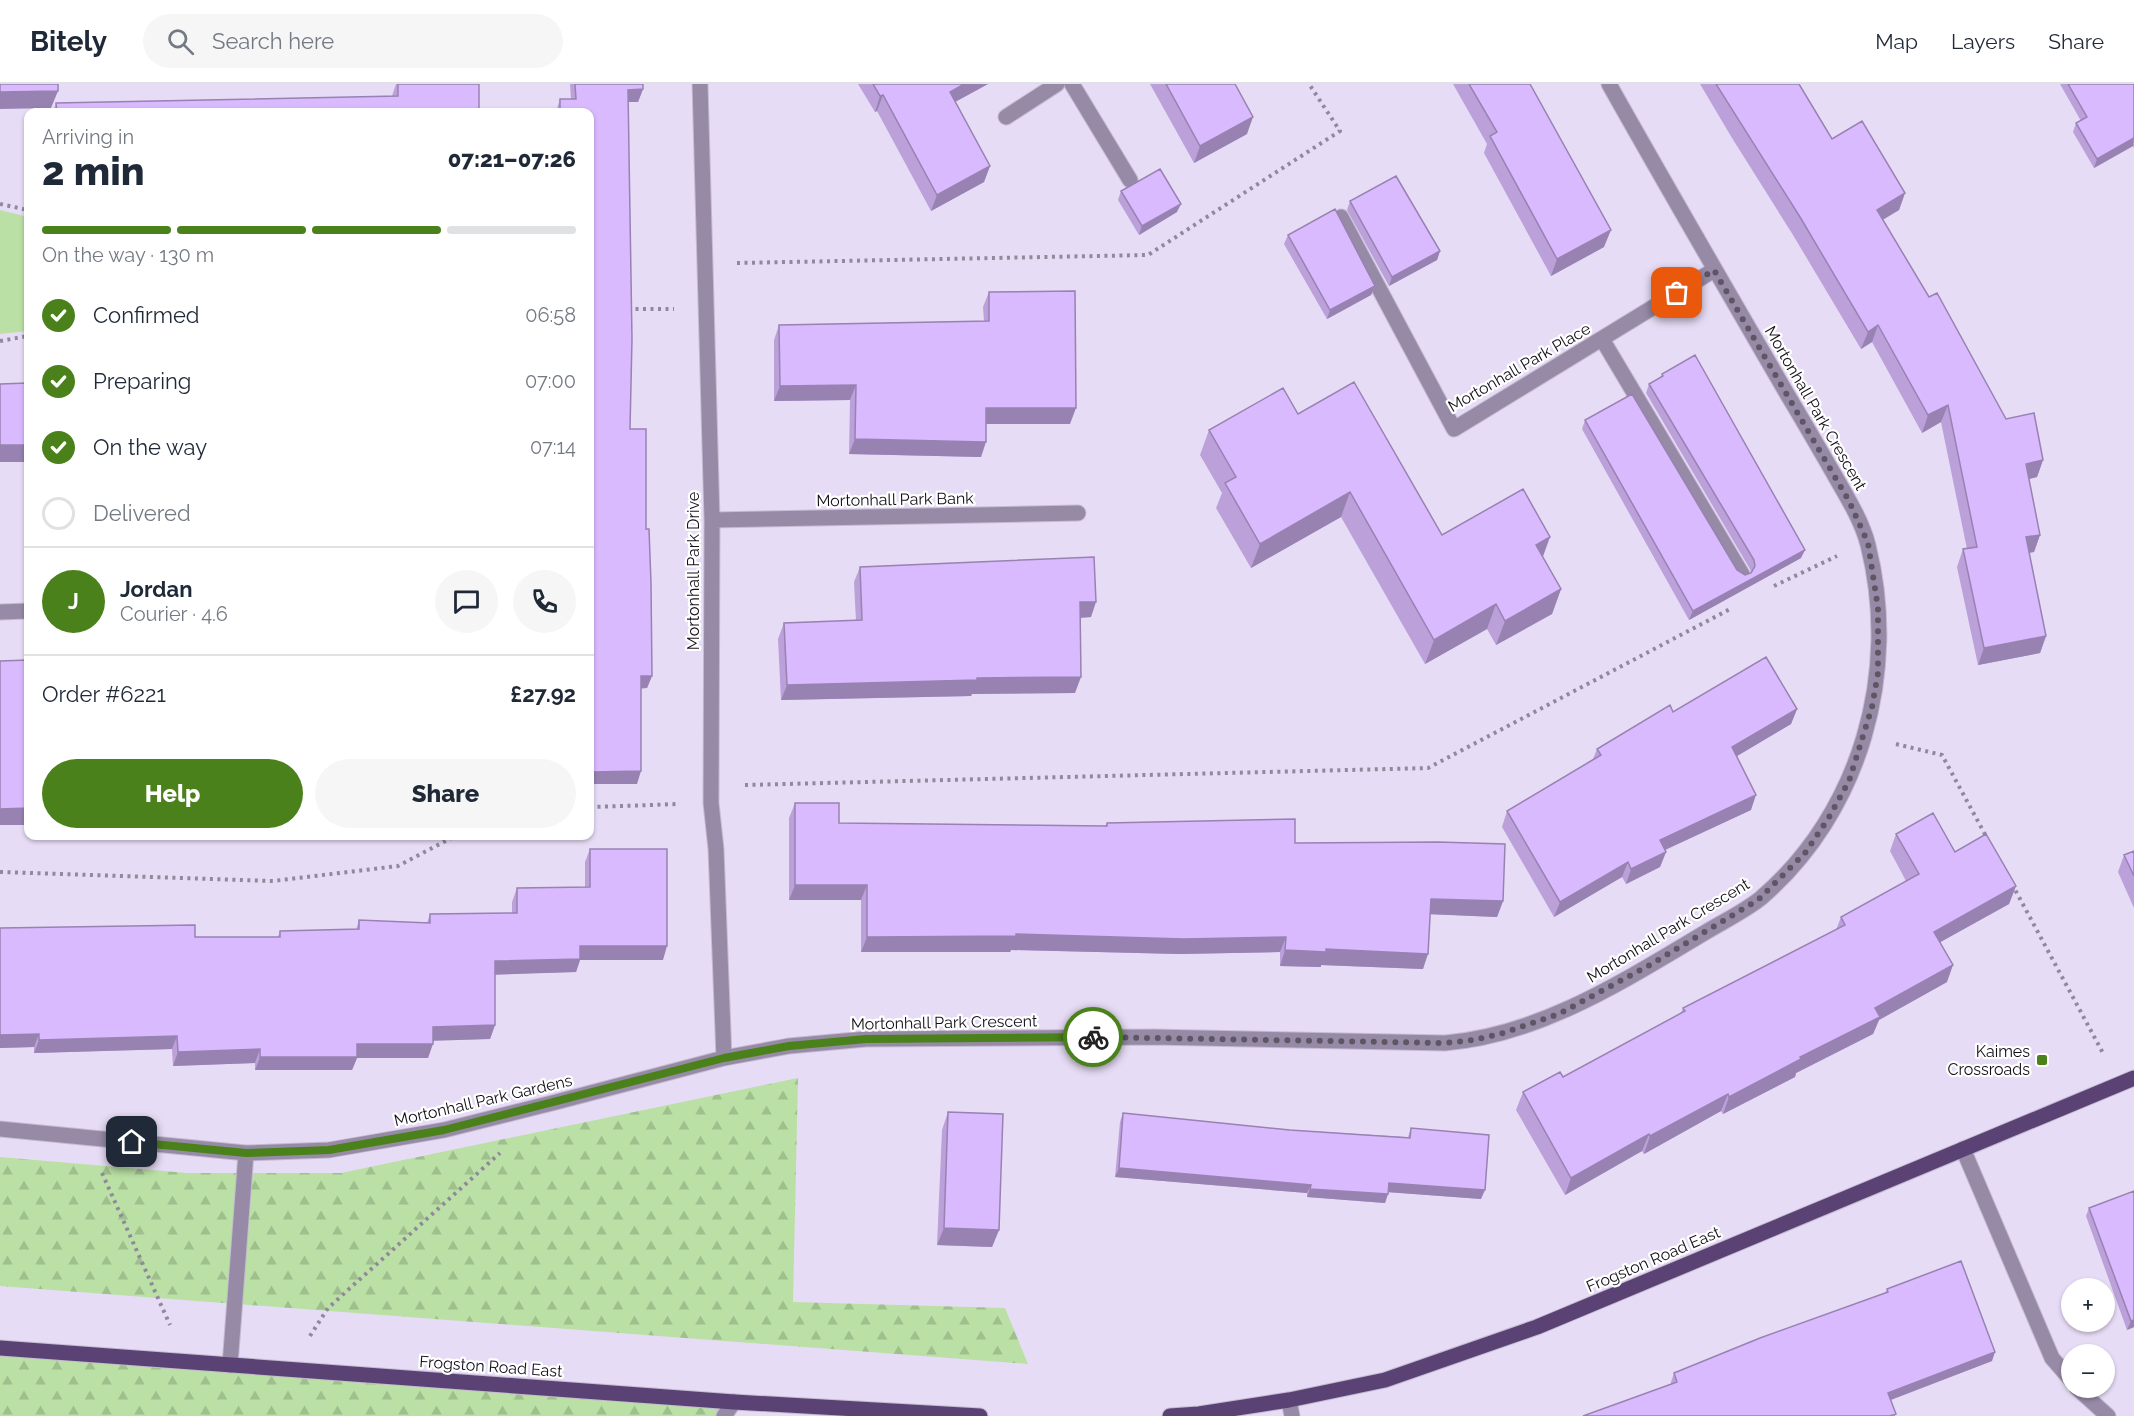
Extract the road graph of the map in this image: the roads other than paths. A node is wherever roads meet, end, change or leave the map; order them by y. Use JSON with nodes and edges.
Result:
{"nodes":[{"id":1,"x":700,"y":84,"type":"edge"},
{"id":2,"x":1057,"y":84,"type":"edge"},
{"id":3,"x":1072,"y":84,"type":"edge"},
{"id":4,"x":1609,"y":84,"type":"edge"},
{"id":5,"x":1006,"y":117,"type":"dead end"},
{"id":6,"x":1130,"y":180,"type":"dead end"},
{"id":7,"x":1341,"y":217,"type":"edge"},
{"id":8,"x":1714,"y":270,"type":"junction"},
{"id":9,"x":1602,"y":339,"type":"junction"},
{"id":10,"x":1078,"y":513,"type":"dead end"},
{"id":11,"x":712,"y":520,"type":"junction"},
{"id":12,"x":1742,"y":574,"type":"edge"},
{"id":13,"x":24,"y":611,"type":"edge"},
{"id":14,"x":0,"y":612,"type":"edge"},
{"id":15,"x":724,"y":1058,"type":"junction"},
{"id":16,"x":2134,"y":1078,"type":"edge"},
{"id":17,"x":0,"y":1129,"type":"edge"},
{"id":18,"x":1963,"y":1149,"type":"junction"},
{"id":19,"x":246,"y":1153,"type":"junction"},
{"id":20,"x":0,"y":1348,"type":"edge"},
{"id":21,"x":230,"y":1365,"type":"junction"},
{"id":22,"x":2061,"y":1368,"type":"edge"},
{"id":23,"x":2088,"y":1398,"type":"edge"},
{"id":24,"x":1289,"y":1400,"type":"junction"},
{"id":25,"x":734,"y":1402,"type":"junction"},
{"id":26,"x":724,"y":1416,"type":"edge"},
{"id":27,"x":980,"y":1416,"type":"edge"},
{"id":28,"x":1170,"y":1416,"type":"edge"},
{"id":29,"x":1292,"y":1416,"type":"edge"},
{"id":30,"x":2108,"y":1416,"type":"edge"}],
"edges":[{"from":1,"to":11,"type":"street","name":"Mortonhall Park Drive"},
{"from":2,"to":5,"type":"street"},
{"from":3,"to":6,"type":"street"},
{"from":4,"to":8,"type":"street","name":"Mortonhall Park Crescent"},
{"from":7,"to":9,"type":"street","name":"Mortonhall Park Place"},
{"from":8,"to":9,"type":"street","name":"Mortonhall Park Place"},
{"from":8,"to":15,"type":"street","name":"Mortonhall Park Crescent"},
{"from":9,"to":12,"type":"street"},
{"from":10,"to":11,"type":"street","name":"Mortonhall Park Bank"},
{"from":11,"to":15,"type":"street","name":"Mortonhall Park Drive"},
{"from":13,"to":14,"type":"street"},
{"from":15,"to":19,"type":"street","name":"Mortonhall Park Gardens"},
{"from":16,"to":18,"type":"main road","name":"Frogston Road East"},
{"from":17,"to":19,"type":"street","name":"Mortonhall Park Gardens"},
{"from":18,"to":22,"type":"street"},
{"from":18,"to":24,"type":"main road","name":"Frogston Road East"},
{"from":19,"to":21,"type":"street"},
{"from":20,"to":21,"type":"main road","name":"Frogston Road East"},
{"from":21,"to":25,"type":"main road","name":"Frogston Road East"},
{"from":23,"to":30,"type":"street"},
{"from":24,"to":28,"type":"main road","name":"Frogston Road East"},
{"from":24,"to":29,"type":"street"},
{"from":25,"to":26,"type":"street"},
{"from":25,"to":27,"type":"main road","name":"Frogston Road East"}]}
